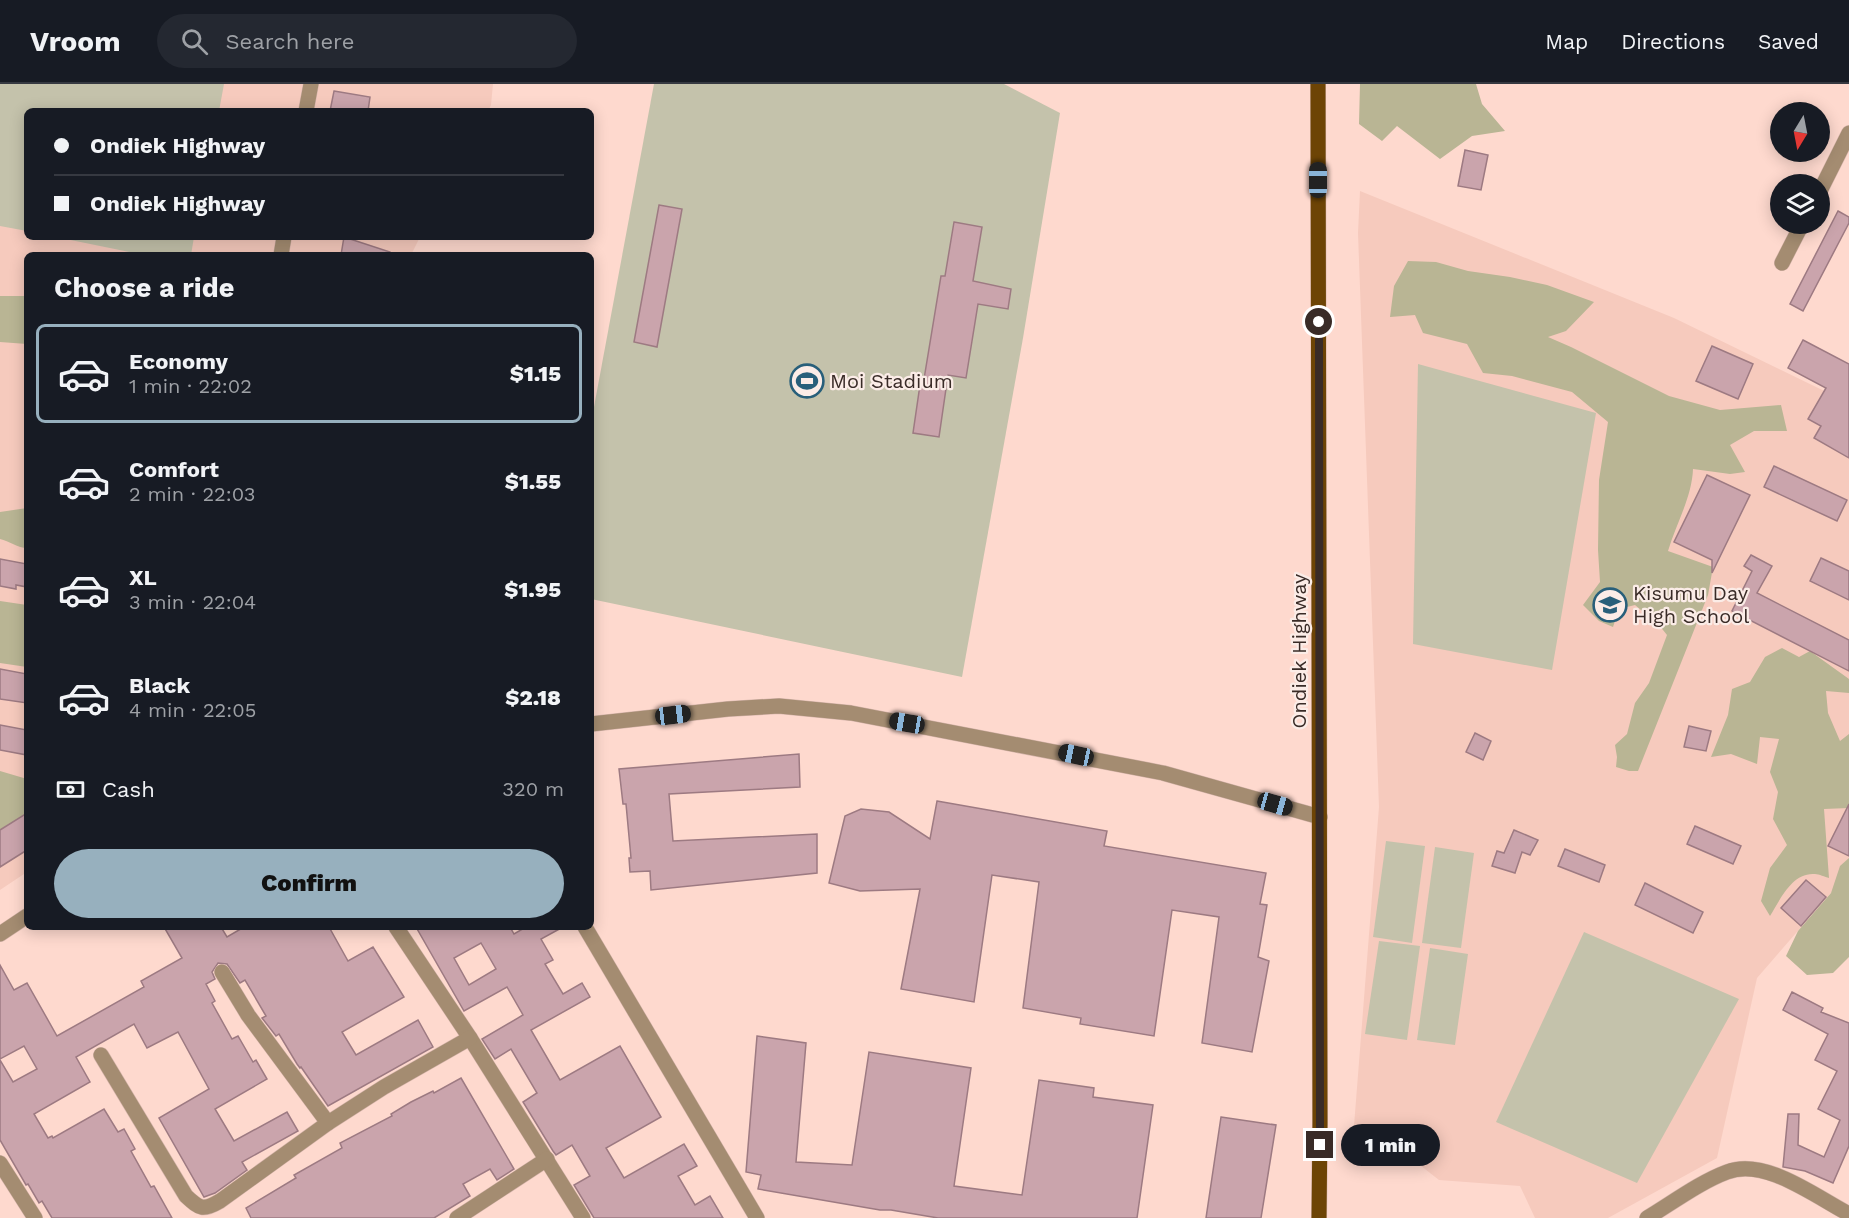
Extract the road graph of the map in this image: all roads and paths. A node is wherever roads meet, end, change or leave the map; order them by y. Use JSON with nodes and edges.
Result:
{"nodes":[{"id":1,"x":311,"y":84,"type":"edge"},
{"id":2,"x":1318,"y":84,"type":"edge"},
{"id":3,"x":307,"y":108,"type":"edge"},
{"id":4,"x":1849,"y":133,"type":"edge"},
{"id":5,"x":1828,"y":174,"type":"edge"},
{"id":6,"x":1797,"y":234,"type":"edge"},
{"id":7,"x":1782,"y":263,"type":"dead end"},
{"id":8,"x":594,"y":724,"type":"edge"},
{"id":9,"x":1320,"y":817,"type":"junction"},
{"id":10,"x":24,"y":918,"type":"edge"},
{"id":11,"x":398,"y":930,"type":"edge"},
{"id":12,"x":587,"y":930,"type":"edge"},
{"id":13,"x":0,"y":934,"type":"edge"},
{"id":14,"x":222,"y":972,"type":"dead end"},
{"id":15,"x":470,"y":1038,"type":"junction"},
{"id":16,"x":101,"y":1055,"type":"dead end"},
{"id":17,"x":328,"y":1123,"type":"junction"},
{"id":18,"x":547,"y":1159,"type":"junction"},
{"id":19,"x":0,"y":1163,"type":"edge"},
{"id":20,"x":1849,"y":1214,"type":"edge"},
{"id":21,"x":35,"y":1218,"type":"edge"},
{"id":22,"x":457,"y":1218,"type":"edge"},
{"id":23,"x":584,"y":1218,"type":"edge"},
{"id":24,"x":758,"y":1218,"type":"edge"},
{"id":25,"x":1318,"y":1218,"type":"edge"},
{"id":26,"x":1647,"y":1218,"type":"edge"}],
"edges":[{"from":1,"to":3,"type":"street"},
{"from":2,"to":9,"type":"main road","name":"Ondiek Highway"},
{"from":4,"to":5,"type":"street"},
{"from":6,"to":7,"type":"street"},
{"from":8,"to":9,"type":"street"},
{"from":9,"to":25,"type":"main road","name":"Ondiek Highway"},
{"from":10,"to":13,"type":"street"},
{"from":11,"to":15,"type":"street"},
{"from":12,"to":24,"type":"street"},
{"from":14,"to":17,"type":"street"},
{"from":15,"to":17,"type":"street"},
{"from":15,"to":18,"type":"street"},
{"from":16,"to":17,"type":"street"},
{"from":18,"to":22,"type":"street"},
{"from":18,"to":23,"type":"street"},
{"from":19,"to":21,"type":"street"},
{"from":20,"to":26,"type":"street"}]}
